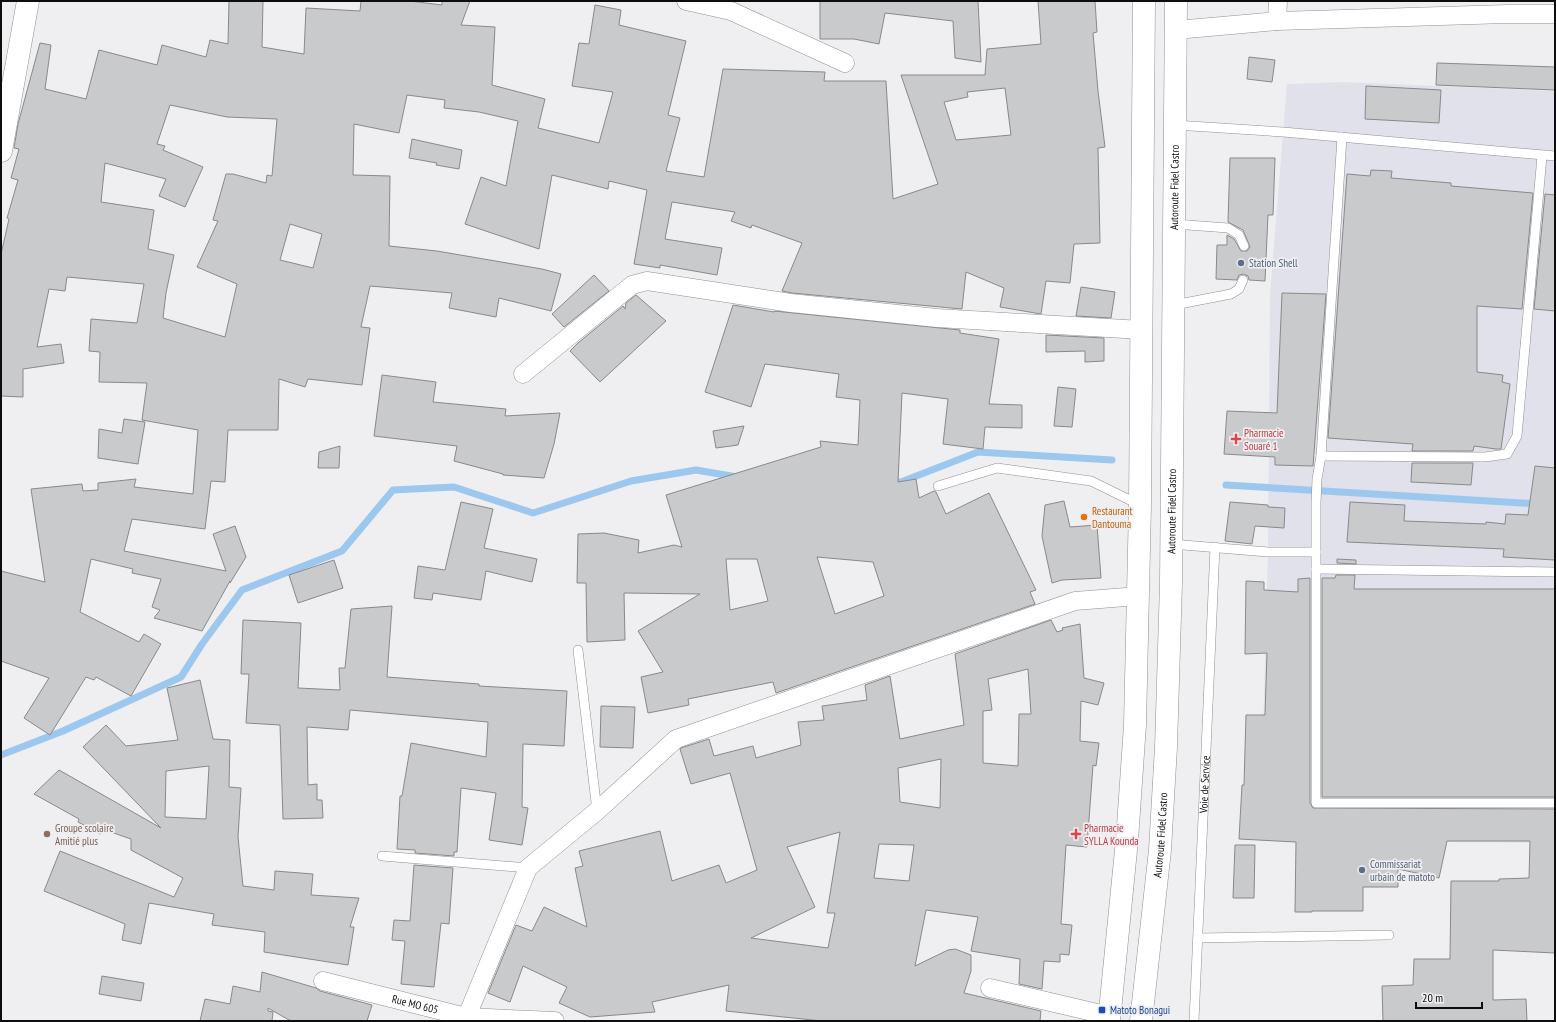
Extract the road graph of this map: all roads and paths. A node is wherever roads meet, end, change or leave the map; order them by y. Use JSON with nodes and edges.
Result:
{"nodes":[{"id":1,"x":28,"y":1,"type":"edge"},
{"id":2,"x":686,"y":1,"type":"edge"},
{"id":3,"x":1144,"y":1,"type":"edge"},
{"id":4,"x":1176,"y":1,"type":"edge"},
{"id":5,"x":1278,"y":1,"type":"edge"},
{"id":6,"x":1507,"y":7,"type":"edge"},
{"id":7,"x":1555,"y":14,"type":"edge"},
{"id":8,"x":1276,"y":20,"type":"junction"},
{"id":9,"x":1176,"y":30,"type":"junction"},
{"id":10,"x":845,"y":63,"type":"dead end"},
{"id":11,"x":1175,"y":126,"type":"junction"},
{"id":12,"x":1342,"y":137,"type":"junction"},
{"id":13,"x":1,"y":151,"type":"edge"},
{"id":14,"x":1542,"y":156,"type":"junction"},
{"id":15,"x":1555,"y":156,"type":"edge"},
{"id":16,"x":1174,"y":224,"type":"junction"},
{"id":17,"x":1244,"y":246,"type":"dead end"},
{"id":18,"x":1243,"y":280,"type":"dead end"},
{"id":19,"x":1174,"y":305,"type":"junction"},
{"id":20,"x":1142,"y":330,"type":"junction"},
{"id":21,"x":523,"y":374,"type":"dead end"},
{"id":22,"x":1322,"y":456,"type":"junction"},
{"id":23,"x":938,"y":486,"type":"dead end"},
{"id":24,"x":1140,"y":505,"type":"junction"},
{"id":25,"x":1171,"y":544,"type":"junction"},
{"id":26,"x":1215,"y":547,"type":"junction"},
{"id":27,"x":1316,"y":552,"type":"junction"},
{"id":28,"x":1316,"y":569,"type":"junction"},
{"id":29,"x":1555,"y":572,"type":"edge"},
{"id":30,"x":1139,"y":596,"type":"junction"},
{"id":31,"x":578,"y":650,"type":"dead end"},
{"id":32,"x":1555,"y":803,"type":"edge"},
{"id":33,"x":597,"y":811,"type":"junction"},
{"id":34,"x":382,"y":856,"type":"dead end"},
{"id":35,"x":528,"y":868,"type":"junction"},
{"id":36,"x":1389,"y":935,"type":"dead end"},
{"id":37,"x":1199,"y":938,"type":"junction"},
{"id":38,"x":324,"y":981,"type":"dead end"},
{"id":39,"x":990,"y":988,"type":"dead end"},
{"id":40,"x":466,"y":1019,"type":"edge"},
{"id":41,"x":1109,"y":1019,"type":"edge"},
{"id":42,"x":556,"y":1021,"type":"edge"},
{"id":43,"x":1141,"y":1021,"type":"edge"},
{"id":44,"x":1194,"y":1021,"type":"edge"}],
"edges":[{"from":1,"to":13,"type":"main road"},
{"from":2,"to":10,"type":"street"},
{"from":3,"to":20,"type":"main road"},
{"from":4,"to":9,"type":"main road","name":"Autoroute Fidel Castro"},
{"from":5,"to":8,"type":"street"},
{"from":6,"to":7,"type":"street"},
{"from":6,"to":8,"type":"street"},
{"from":8,"to":9,"type":"street"},
{"from":9,"to":11,"type":"main road","name":"Autoroute Fidel Castro"},
{"from":11,"to":12,"type":"lane"},
{"from":11,"to":16,"type":"main road","name":"Autoroute Fidel Castro"},
{"from":12,"to":14,"type":"lane"},
{"from":12,"to":22,"type":"lane"},
{"from":14,"to":15,"type":"lane"},
{"from":14,"to":22,"type":"lane"},
{"from":16,"to":17,"type":"lane"},
{"from":16,"to":19,"type":"main road","name":"Autoroute Fidel Castro"},
{"from":18,"to":19,"type":"lane"},
{"from":19,"to":25,"type":"main road","name":"Autoroute Fidel Castro"},
{"from":20,"to":21,"type":"street"},
{"from":20,"to":24,"type":"main road"},
{"from":22,"to":27,"type":"lane"},
{"from":23,"to":24,"type":"lane"},
{"from":24,"to":30,"type":"main road"},
{"from":25,"to":26,"type":"lane"},
{"from":25,"to":43,"type":"main road","name":"Autoroute Fidel Castro"},
{"from":26,"to":27,"type":"lane"},
{"from":26,"to":37,"type":"lane","name":"Voie de Service"},
{"from":27,"to":28,"type":"lane"},
{"from":28,"to":29,"type":"lane"},
{"from":28,"to":32,"type":"lane"},
{"from":30,"to":33,"type":"street"},
{"from":30,"to":41,"type":"main road"},
{"from":31,"to":33,"type":"lane"},
{"from":33,"to":35,"type":"street"},
{"from":34,"to":35,"type":"lane"},
{"from":35,"to":40,"type":"street"},
{"from":36,"to":37,"type":"lane"},
{"from":37,"to":44,"type":"lane","name":"Voie de Service"},
{"from":38,"to":40,"type":"street","name":"Rue MO 605"},
{"from":39,"to":41,"type":"street"},
{"from":40,"to":42,"type":"street","name":"Rue MO 605"}]}
